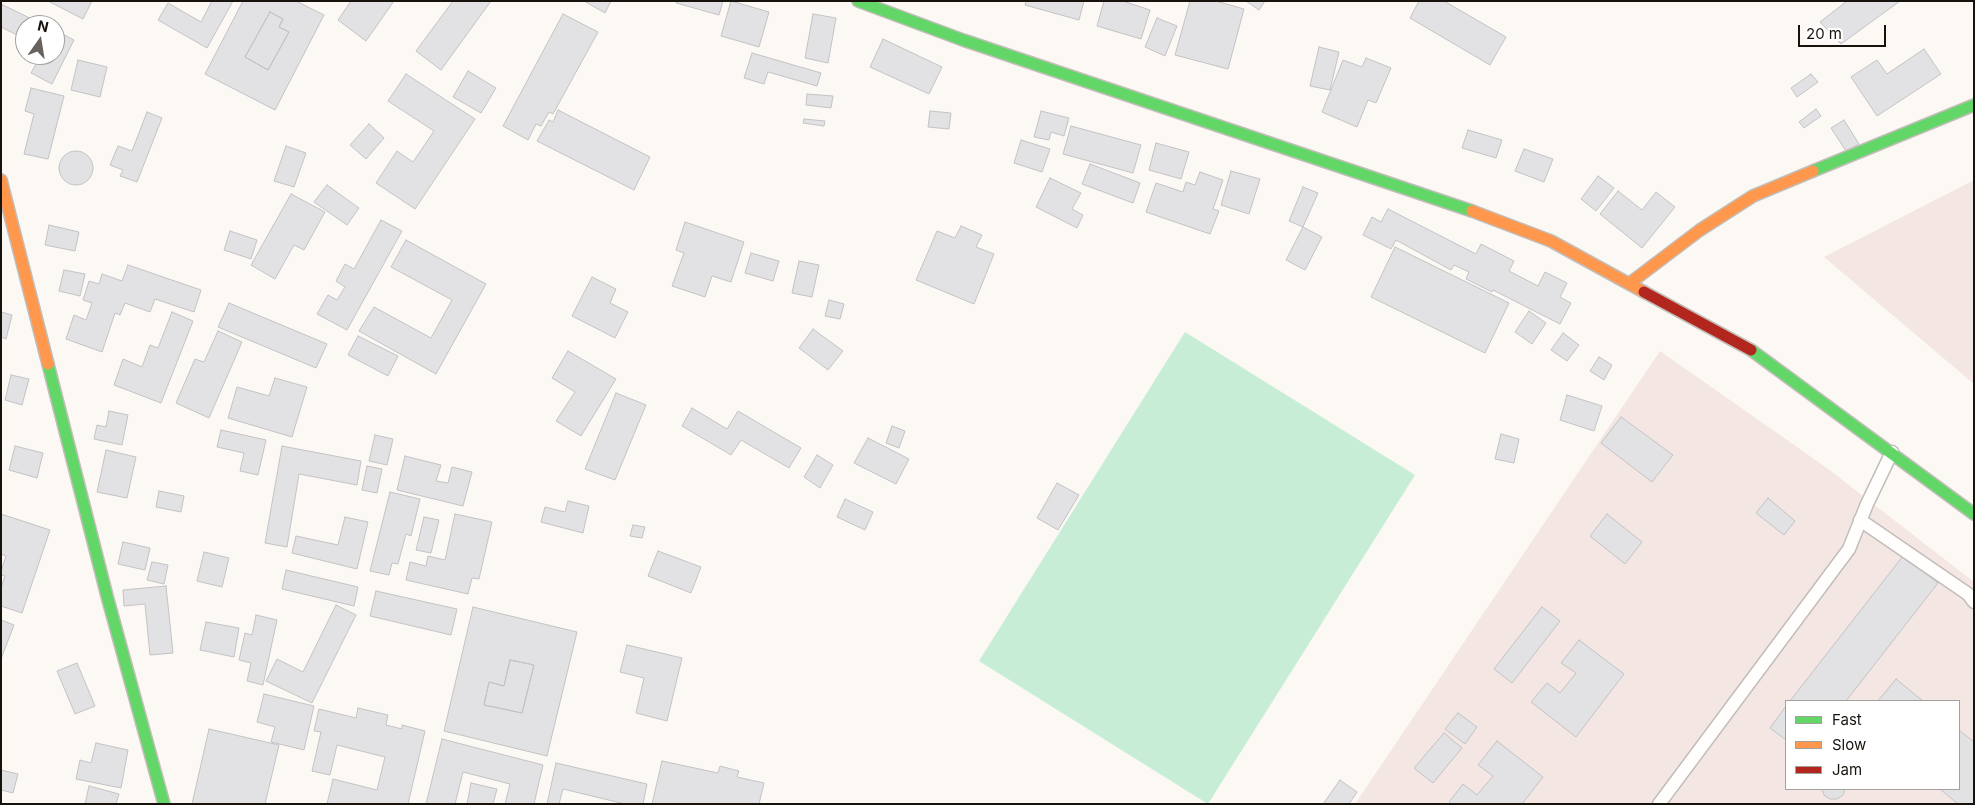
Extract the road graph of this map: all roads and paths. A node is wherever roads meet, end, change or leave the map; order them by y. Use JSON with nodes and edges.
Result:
{"nodes":[{"id":1,"x":858,"y":1,"type":"edge"},
{"id":2,"x":1974,"y":105,"type":"edge"},
{"id":3,"x":1,"y":180,"type":"edge"},
{"id":4,"x":1630,"y":283,"type":"junction"},
{"id":5,"x":1892,"y":452,"type":"junction"},
{"id":6,"x":1974,"y":514,"type":"edge"},
{"id":7,"x":1860,"y":520,"type":"junction"},
{"id":8,"x":1974,"y":602,"type":"edge"},
{"id":9,"x":164,"y":804,"type":"edge"},
{"id":10,"x":1659,"y":804,"type":"edge"}],
"edges":[{"from":1,"to":4,"type":"main road"},
{"from":2,"to":4,"type":"main road"},
{"from":3,"to":9,"type":"main road"},
{"from":4,"to":5,"type":"main road"},
{"from":5,"to":6,"type":"main road"},
{"from":5,"to":7,"type":"lane"},
{"from":7,"to":8,"type":"lane"},
{"from":7,"to":10,"type":"lane"}]}
